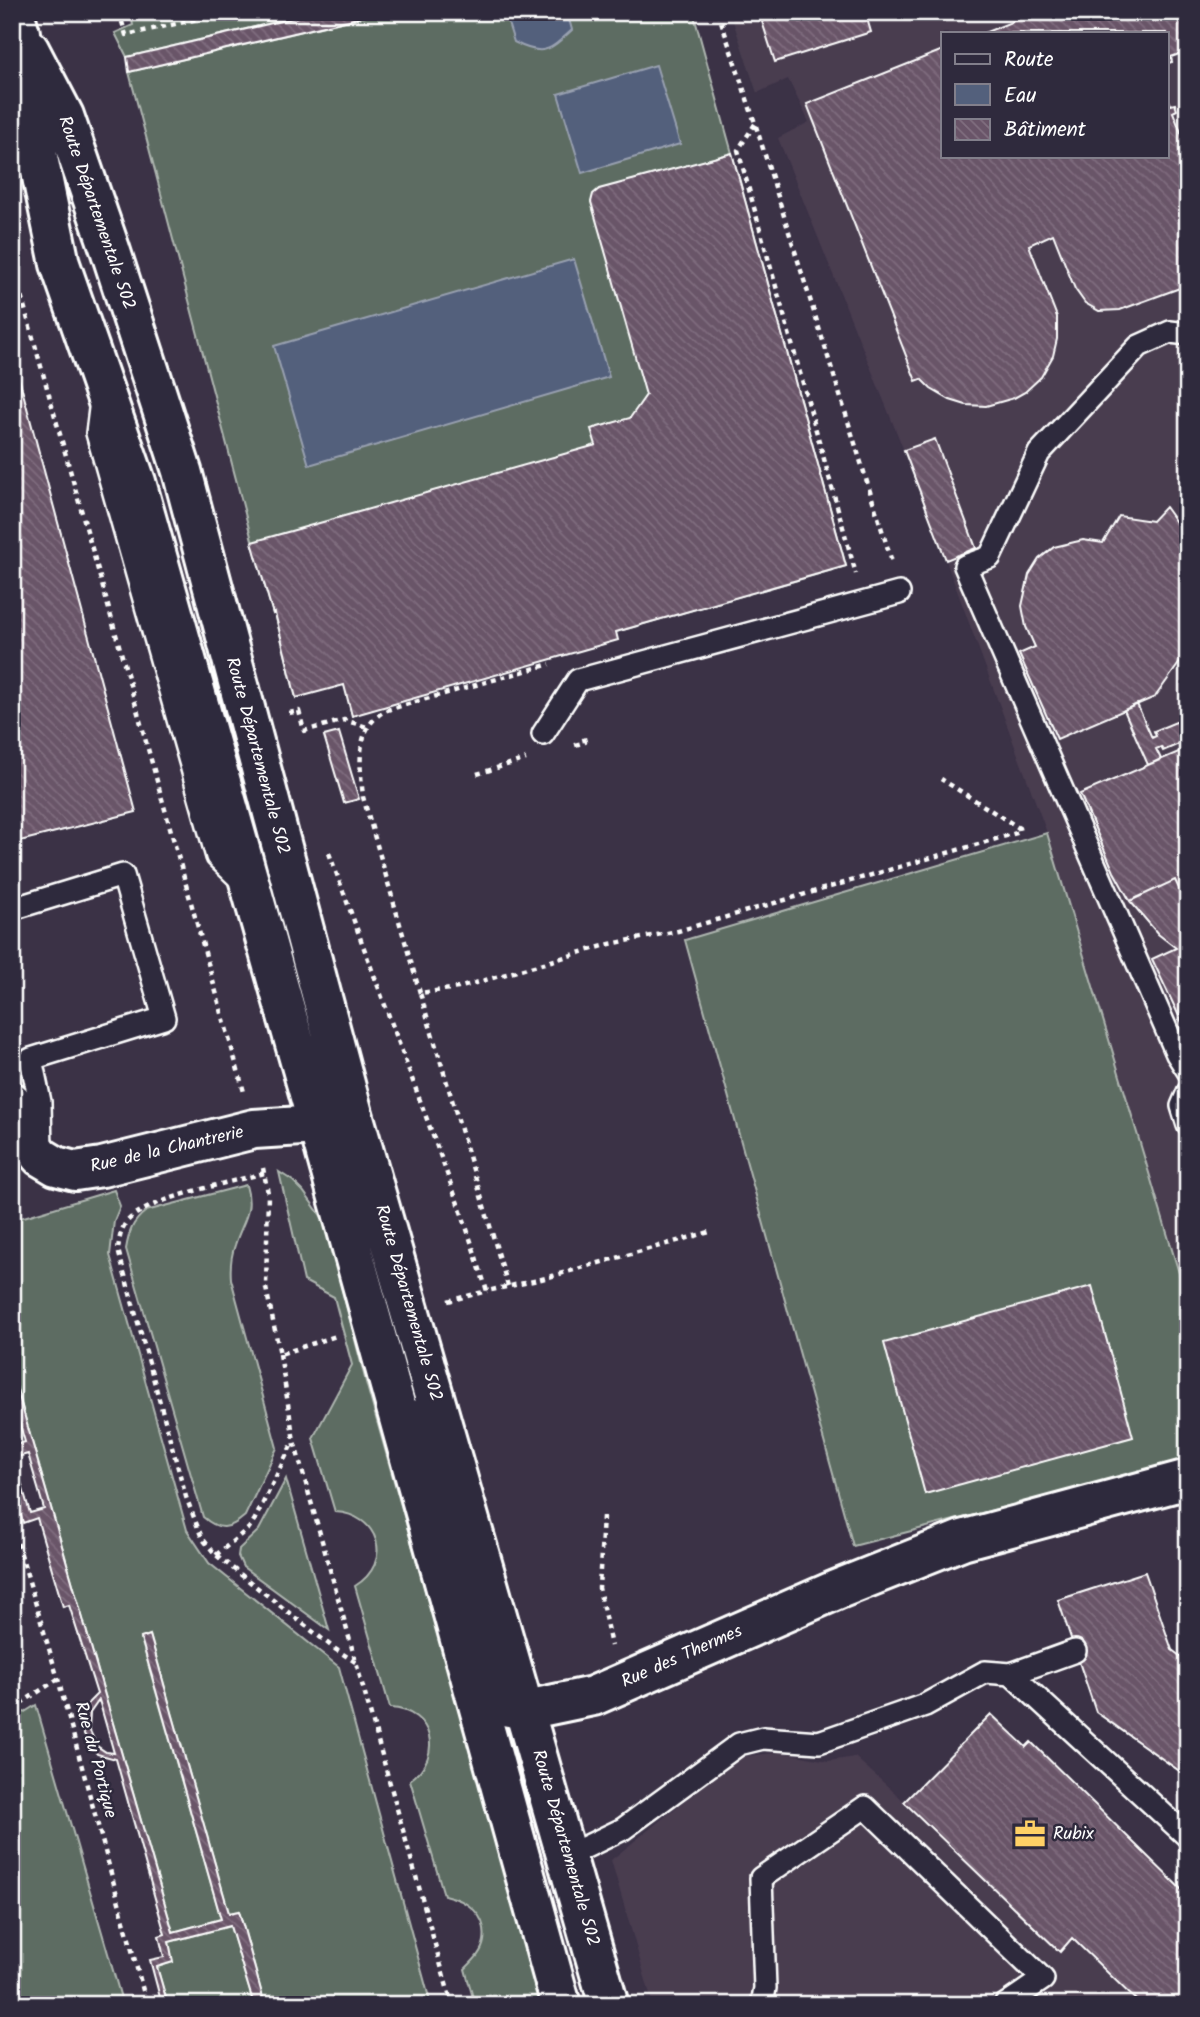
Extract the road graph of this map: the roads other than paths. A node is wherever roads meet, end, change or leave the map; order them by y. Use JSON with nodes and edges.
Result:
{"nodes":[{"id":1,"x":18,"y":23,"type":"edge"},
{"id":2,"x":1188,"y":334,"type":"edge"},
{"id":3,"x":899,"y":593,"type":"road end"},
{"id":4,"x":543,"y":734,"type":"dead end"},
{"id":5,"x":12,"y":909,"type":"edge"},
{"id":6,"x":1188,"y":1071,"type":"edge"},
{"id":7,"x":1188,"y":1093,"type":"edge"},
{"id":8,"x":12,"y":1102,"type":"edge"},
{"id":9,"x":318,"y":1125,"type":"junction"},
{"id":10,"x":1188,"y":1125,"type":"edge"},
{"id":11,"x":41,"y":1157,"type":"junction"},
{"id":12,"x":388,"y":1378,"type":"junction"},
{"id":13,"x":1188,"y":1479,"type":"edge"},
{"id":14,"x":1075,"y":1651,"type":"dead end"},
{"id":15,"x":1011,"y":1674,"type":"junction"},
{"id":16,"x":526,"y":1710,"type":"junction"},
{"id":17,"x":1188,"y":1837,"type":"edge"},
{"id":18,"x":567,"y":1856,"type":"junction"},
{"id":19,"x":561,"y":2005,"type":"edge"},
{"id":20,"x":609,"y":2005,"type":"edge"},
{"id":21,"x":762,"y":2005,"type":"edge"},
{"id":22,"x":1005,"y":2005,"type":"edge"}],
"edges":[{"from":1,"to":9,"type":"main road","name":"Route Départementale 502"},
{"from":1,"to":16,"type":"main road","name":"Route Départementale 502"},
{"from":2,"to":6,"type":"lane"},
{"from":3,"to":4,"type":"lane"},
{"from":5,"to":11,"type":"lane"},
{"from":7,"to":10,"type":"lane"},
{"from":8,"to":11,"type":"main road"},
{"from":9,"to":11,"type":"main road","name":"Rue de la Chantrerie"},
{"from":9,"to":12,"type":"main road","name":"Route Départementale 502"},
{"from":12,"to":16,"type":"main road"},
{"from":12,"to":19,"type":"main road","name":"Route Départementale 502"},
{"from":13,"to":16,"type":"main road","name":"Rue des Thermes"},
{"from":14,"to":15,"type":"lane"},
{"from":15,"to":17,"type":"lane"},
{"from":15,"to":18,"type":"lane"},
{"from":16,"to":18,"type":"main road","name":"Route Départementale 502"},
{"from":18,"to":20,"type":"main road","name":"Route Départementale 502"},
{"from":21,"to":22,"type":"lane"}]}
